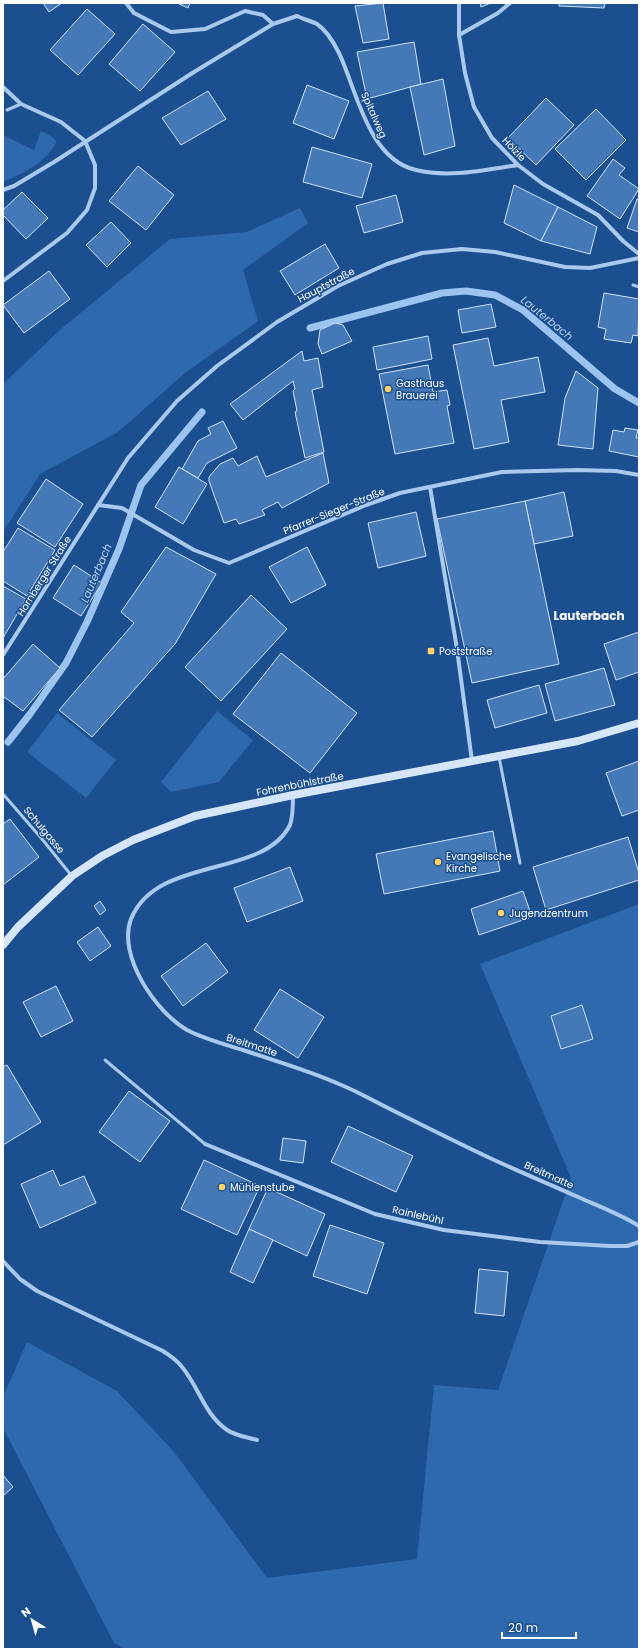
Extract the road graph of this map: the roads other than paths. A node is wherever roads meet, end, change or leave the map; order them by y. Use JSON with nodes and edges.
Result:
{"nodes":[{"id":1,"x":126,"y":3,"type":"edge"},
{"id":2,"x":459,"y":3,"type":"edge"},
{"id":3,"x":510,"y":3,"type":"edge"},
{"id":4,"x":273,"y":24,"type":"junction"},
{"id":5,"x":459,"y":35,"type":"junction"},
{"id":6,"x":3,"y":87,"type":"edge"},
{"id":7,"x":21,"y":104,"type":"junction"},
{"id":8,"x":7,"y":110,"type":"dead end"},
{"id":9,"x":85,"y":141,"type":"junction"},
{"id":10,"x":518,"y":166,"type":"junction"},
{"id":11,"x":3,"y":190,"type":"edge"},
{"id":12,"x":639,"y":254,"type":"edge"},
{"id":13,"x":639,"y":258,"type":"edge"},
{"id":14,"x":3,"y":281,"type":"edge"},
{"id":15,"x":633,"y":285,"type":"dead end"},
{"id":16,"x":639,"y":287,"type":"edge"},
{"id":17,"x":639,"y":475,"type":"edge"},
{"id":18,"x":430,"y":487,"type":"junction"},
{"id":19,"x":98,"y":505,"type":"junction"},
{"id":20,"x":3,"y":656,"type":"edge"},
{"id":21,"x":639,"y":723,"type":"edge"},
{"id":22,"x":500,"y":757,"type":"junction"},
{"id":23,"x":472,"y":762,"type":"junction"},
{"id":24,"x":3,"y":794,"type":"edge"},
{"id":25,"x":293,"y":795,"type":"junction"},
{"id":26,"x":520,"y":863,"type":"dead end"},
{"id":27,"x":72,"y":876,"type":"junction"},
{"id":28,"x":3,"y":945,"type":"edge"},
{"id":29,"x":105,"y":1060,"type":"dead end"},
{"id":30,"x":205,"y":1144,"type":"joint"},
{"id":31,"x":639,"y":1226,"type":"edge"},
{"id":32,"x":639,"y":1242,"type":"edge"},
{"id":33,"x":3,"y":1261,"type":"edge"},
{"id":34,"x":257,"y":1440,"type":"dead end"}],
"edges":[{"from":1,"to":4,"type":"street"},
{"from":2,"to":5,"type":"street","name":"Hölzle"},
{"from":3,"to":5,"type":"street"},
{"from":4,"to":9,"type":"street","name":"Spitalweg"},
{"from":4,"to":10,"type":"street","name":"Spitalweg"},
{"from":5,"to":10,"type":"street","name":"Hölzle"},
{"from":6,"to":7,"type":"street"},
{"from":7,"to":8,"type":"lane"},
{"from":7,"to":9,"type":"street"},
{"from":9,"to":11,"type":"street","name":"Spitalweg"},
{"from":9,"to":14,"type":"street"},
{"from":10,"to":12,"type":"street","name":"Hölzle"},
{"from":13,"to":19,"type":"street","name":"Hauptstraße"},
{"from":15,"to":16,"type":"lane"},
{"from":17,"to":18,"type":"street","name":"Pfarrer-Sieger-Straße"},
{"from":18,"to":19,"type":"street","name":"Pfarrer-Sieger-Straße"},
{"from":18,"to":23,"type":"street"},
{"from":19,"to":20,"type":"street","name":"Hornberger Straße"},
{"from":21,"to":22,"type":"main road","name":"Fohrenbühlstraße"},
{"from":22,"to":23,"type":"main road","name":"Fohrenbühlstraße"},
{"from":22,"to":26,"type":"lane"},
{"from":23,"to":25,"type":"main road","name":"Fohrenbühlstraße"},
{"from":24,"to":27,"type":"lane","name":"Schulgasse"},
{"from":25,"to":27,"type":"main road","name":"Fohrenbühlstraße"},
{"from":25,"to":31,"type":"street","name":"Breitmatte"},
{"from":27,"to":28,"type":"main road","name":"Fohrenbühlstraße"},
{"from":29,"to":30,"type":"lane"},
{"from":30,"to":32,"type":"street","name":"Rainlebühl"},
{"from":33,"to":34,"type":"street"}]}
